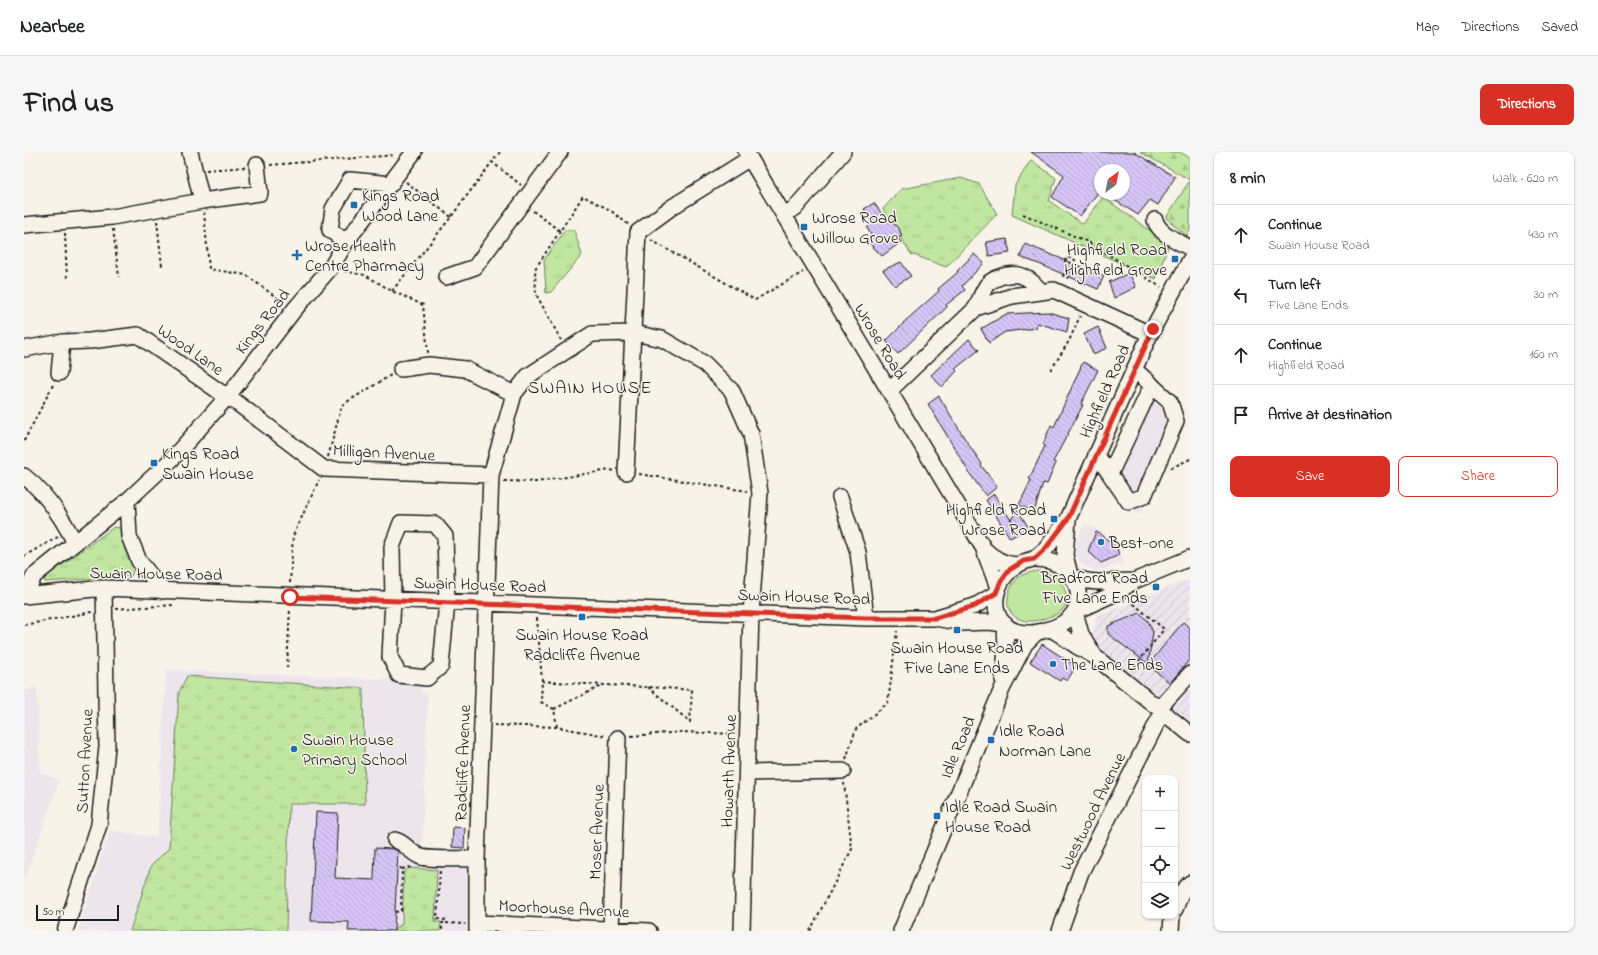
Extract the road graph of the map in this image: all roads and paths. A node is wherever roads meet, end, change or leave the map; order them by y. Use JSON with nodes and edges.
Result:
{"nodes":[{"id":1,"x":190,"y":152,"type":"edge"},
{"id":2,"x":500,"y":152,"type":"edge"},
{"id":3,"x":560,"y":152,"type":"edge"},
{"id":4,"x":843,"y":152,"type":"edge"},
{"id":5,"x":407,"y":153,"type":"edge"},
{"id":6,"x":748,"y":155,"type":"edge"},
{"id":7,"x":492,"y":162,"type":"junction"},
{"id":8,"x":257,"y":166,"type":"junction"},
{"id":9,"x":195,"y":171,"type":"junction"},
{"id":10,"x":394,"y":180,"type":"junction"},
{"id":11,"x":526,"y":198,"type":"junction"},
{"id":12,"x":202,"y":201,"type":"junction"},
{"id":13,"x":156,"y":210,"type":"junction"},
{"id":14,"x":1023,"y":214,"type":"dead end"},
{"id":15,"x":784,"y":216,"type":"junction"},
{"id":16,"x":451,"y":217,"type":"junction"},
{"id":17,"x":112,"y":218,"type":"junction"},
{"id":18,"x":1155,"y":220,"type":"dead end"},
{"id":19,"x":64,"y":222,"type":"junction"},
{"id":20,"x":24,"y":225,"type":"edge"},
{"id":21,"x":560,"y":231,"type":"junction"},
{"id":22,"x":638,"y":232,"type":"junction"},
{"id":23,"x":346,"y":242,"type":"junction"},
{"id":24,"x":1190,"y":248,"type":"edge"},
{"id":25,"x":1190,"y":260,"type":"edge"},
{"id":26,"x":1074,"y":264,"type":"junction"},
{"id":27,"x":814,"y":265,"type":"junction"},
{"id":28,"x":162,"y":266,"type":"dead end"},
{"id":29,"x":332,"y":266,"type":"junction"},
{"id":30,"x":118,"y":277,"type":"dead end"},
{"id":31,"x":446,"y":277,"type":"dead end"},
{"id":32,"x":1068,"y":278,"type":"dead end"},
{"id":33,"x":67,"y":279,"type":"dead end"},
{"id":34,"x":392,"y":291,"type":"junction"},
{"id":35,"x":1041,"y":292,"type":"junction"},
{"id":36,"x":1172,"y":293,"type":"junction"},
{"id":37,"x":1085,"y":304,"type":"junction"},
{"id":38,"x":976,"y":308,"type":"junction"},
{"id":39,"x":294,"y":310,"type":"junction"},
{"id":40,"x":634,"y":333,"type":"junction"},
{"id":41,"x":1150,"y":334,"type":"junction"},
{"id":42,"x":62,"y":342,"type":"junction"},
{"id":43,"x":24,"y":349,"type":"edge"},
{"id":44,"x":566,"y":350,"type":"junction"},
{"id":45,"x":429,"y":365,"type":"junction"},
{"id":46,"x":401,"y":369,"type":"dead end"},
{"id":47,"x":1134,"y":369,"type":"junction"},
{"id":48,"x":1052,"y":370,"type":"dead end"},
{"id":49,"x":59,"y":373,"type":"joint"},
{"id":50,"x":1152,"y":385,"type":"junction"},
{"id":51,"x":889,"y":391,"type":"junction"},
{"id":52,"x":514,"y":394,"type":"junction"},
{"id":53,"x":228,"y":396,"type":"junction"},
{"id":54,"x":24,"y":441,"type":"edge"},
{"id":55,"x":1096,"y":454,"type":"junction"},
{"id":56,"x":1190,"y":459,"type":"edge"},
{"id":57,"x":1170,"y":468,"type":"dead end"},
{"id":58,"x":626,"y":472,"type":"dead end"},
{"id":59,"x":1110,"y":474,"type":"junction"},
{"id":60,"x":491,"y":475,"type":"junction"},
{"id":61,"x":24,"y":476,"type":"edge"},
{"id":62,"x":840,"y":498,"type":"dead end"},
{"id":63,"x":126,"y":501,"type":"junction"},
{"id":64,"x":1068,"y":519,"type":"junction"},
{"id":65,"x":72,"y":537,"type":"junction"},
{"id":66,"x":984,"y":549,"type":"junction"},
{"id":67,"x":24,"y":556,"type":"edge"},
{"id":68,"x":1190,"y":558,"type":"edge"},
{"id":69,"x":1034,"y":559,"type":"junction"},
{"id":70,"x":1016,"y":565,"type":"junction"},
{"id":71,"x":1071,"y":576,"type":"junction"},
{"id":72,"x":1134,"y":581,"type":"junction"},
{"id":73,"x":104,"y":588,"type":"junction"},
{"id":74,"x":163,"y":591,"type":"junction"},
{"id":75,"x":997,"y":591,"type":"junction"},
{"id":76,"x":24,"y":596,"type":"edge"},
{"id":77,"x":290,"y":597,"type":"junction"},
{"id":78,"x":393,"y":600,"type":"junction"},
{"id":79,"x":1128,"y":600,"type":"dead end"},
{"id":80,"x":447,"y":602,"type":"junction"},
{"id":81,"x":486,"y":604,"type":"junction"},
{"id":82,"x":174,"y":605,"type":"dead end"},
{"id":83,"x":536,"y":605,"type":"junction"},
{"id":84,"x":104,"y":609,"type":"junction"},
{"id":85,"x":1075,"y":612,"type":"junction"},
{"id":86,"x":751,"y":613,"type":"junction"},
{"id":87,"x":866,"y":618,"type":"junction"},
{"id":88,"x":899,"y":618,"type":"junction"},
{"id":89,"x":935,"y":618,"type":"junction"},
{"id":90,"x":1005,"y":624,"type":"junction"},
{"id":91,"x":24,"y":625,"type":"edge"},
{"id":92,"x":1051,"y":629,"type":"junction"},
{"id":93,"x":1036,"y":633,"type":"junction"},
{"id":94,"x":1094,"y":656,"type":"junction"},
{"id":95,"x":287,"y":668,"type":"dead end"},
{"id":96,"x":1190,"y":674,"type":"edge"},
{"id":97,"x":1125,"y":680,"type":"junction"},
{"id":98,"x":542,"y":681,"type":"junction"},
{"id":99,"x":602,"y":686,"type":"junction"},
{"id":100,"x":648,"y":687,"type":"junction"},
{"id":101,"x":1002,"y":689,"type":"junction"},
{"id":102,"x":554,"y":709,"type":"junction"},
{"id":103,"x":1161,"y":709,"type":"junction"},
{"id":104,"x":558,"y":727,"type":"dead end"},
{"id":105,"x":1190,"y":734,"type":"edge"},
{"id":106,"x":618,"y":738,"type":"dead end"},
{"id":107,"x":843,"y":771,"type":"junction"},
{"id":108,"x":748,"y":773,"type":"junction"},
{"id":109,"x":395,"y":840,"type":"dead end"},
{"id":110,"x":477,"y":859,"type":"junction"},
{"id":111,"x":397,"y":866,"type":"dead end"},
{"id":112,"x":440,"y":868,"type":"dead end"},
{"id":113,"x":1190,"y":882,"type":"edge"},
{"id":114,"x":1178,"y":902,"type":"edge"},
{"id":115,"x":395,"y":912,"type":"dead end"},
{"id":116,"x":1172,"y":919,"type":"edge"},
{"id":117,"x":445,"y":923,"type":"junction"},
{"id":118,"x":474,"y":926,"type":"edge"},
{"id":119,"x":611,"y":930,"type":"edge"},
{"id":120,"x":65,"y":931,"type":"edge"},
{"id":121,"x":442,"y":931,"type":"edge"},
{"id":122,"x":649,"y":931,"type":"edge"},
{"id":123,"x":742,"y":931,"type":"edge"},
{"id":124,"x":810,"y":931,"type":"edge"},
{"id":125,"x":900,"y":931,"type":"edge"},
{"id":126,"x":1060,"y":931,"type":"edge"},
{"id":127,"x":1171,"y":931,"type":"edge"}],
"edges":[{"from":1,"to":9,"type":"street"},
{"from":2,"to":7,"type":"path"},
{"from":3,"to":11,"type":"street"},
{"from":4,"to":15,"type":"street"},
{"from":5,"to":8,"type":"path"},
{"from":5,"to":10,"type":"street","name":"Kings Road"},
{"from":6,"to":15,"type":"street","name":"Wrose Road"},
{"from":6,"to":22,"type":"street"},
{"from":7,"to":11,"type":"path"},
{"from":7,"to":16,"type":"path"},
{"from":8,"to":9,"type":"path"},
{"from":8,"to":12,"type":"street"},
{"from":9,"to":12,"type":"street"},
{"from":10,"to":16,"type":"path"},
{"from":10,"to":23,"type":"street","name":"Kings Road"},
{"from":10,"to":23,"type":"street"},
{"from":11,"to":21,"type":"path"},
{"from":11,"to":31,"type":"street"},
{"from":12,"to":13,"type":"street"},
{"from":12,"to":39,"type":"path"},
{"from":13,"to":17,"type":"street"},
{"from":13,"to":28,"type":"path"},
{"from":14,"to":36,"type":"path"},
{"from":15,"to":27,"type":"street","name":"Wrose Road"},
{"from":16,"to":34,"type":"path"},
{"from":17,"to":19,"type":"street"},
{"from":17,"to":30,"type":"path"},
{"from":18,"to":24,"type":"street"},
{"from":19,"to":20,"type":"street"},
{"from":19,"to":33,"type":"path"},
{"from":21,"to":22,"type":"path"},
{"from":21,"to":44,"type":"path"},
{"from":22,"to":27,"type":"path"},
{"from":22,"to":40,"type":"street"},
{"from":23,"to":29,"type":"street","name":"Kings Road"},
{"from":25,"to":36,"type":"street","name":"Highfield Road"},
{"from":26,"to":26,"type":"path"},
{"from":26,"to":32,"type":"path"},
{"from":27,"to":51,"type":"street","name":"Wrose Road"},
{"from":29,"to":34,"type":"path"},
{"from":29,"to":39,"type":"street","name":"Kings Road"},
{"from":34,"to":45,"type":"path"},
{"from":35,"to":37,"type":"street"},
{"from":35,"to":38,"type":"street"},
{"from":35,"to":38,"type":"street"},
{"from":36,"to":41,"type":"street","name":"Highfield Road"},
{"from":37,"to":41,"type":"street"},
{"from":37,"to":48,"type":"path"},
{"from":38,"to":51,"type":"street"},
{"from":39,"to":53,"type":"street","name":"Kings Road"},
{"from":40,"to":44,"type":"street","name":"Howarth Avenue"},
{"from":40,"to":58,"type":"street"},
{"from":40,"to":86,"type":"street","name":"Howarth Avenue"},
{"from":41,"to":47,"type":"street","name":"Highfield Road"},
{"from":42,"to":43,"type":"street","name":"Wood Lane"},
{"from":42,"to":49,"type":"street"},
{"from":42,"to":53,"type":"street","name":"Wood Lane"},
{"from":44,"to":52,"type":"street","name":"Howarth Avenue"},
{"from":45,"to":46,"type":"street"},
{"from":45,"to":52,"type":"street"},
{"from":47,"to":50,"type":"street"},
{"from":47,"to":55,"type":"street","name":"Highfield Road"},
{"from":49,"to":54,"type":"path"},
{"from":50,"to":59,"type":"street"},
{"from":50,"to":59,"type":"street"},
{"from":51,"to":66,"type":"street","name":"Wrose Road"},
{"from":52,"to":60,"type":"street","name":"Radcliffe Avenue"},
{"from":53,"to":60,"type":"street","name":"Milligan Avenue"},
{"from":53,"to":63,"type":"street","name":"Kings Road"},
{"from":55,"to":59,"type":"street"},
{"from":55,"to":64,"type":"street","name":"Highfield Road"},
{"from":56,"to":57,"type":"path"},
{"from":60,"to":81,"type":"street","name":"Radcliffe Avenue"},
{"from":61,"to":65,"type":"street"},
{"from":62,"to":87,"type":"street"},
{"from":63,"to":65,"type":"street","name":"Kings Road"},
{"from":63,"to":74,"type":"street"},
{"from":64,"to":69,"type":"street","name":"Highfield Road"},
{"from":64,"to":71,"type":"street","name":"Highfield Road"},
{"from":65,"to":67,"type":"path"},
{"from":65,"to":76,"type":"street","name":"Kings Road"},
{"from":66,"to":70,"type":"street","name":"Wrose Road"},
{"from":66,"to":75,"type":"street","name":"Wrose Road"},
{"from":68,"to":72,"type":"street"},
{"from":69,"to":70,"type":"street"},
{"from":69,"to":71,"type":"street"},
{"from":70,"to":75,"type":"street"},
{"from":71,"to":72,"type":"street"},
{"from":71,"to":85,"type":"street"},
{"from":72,"to":85,"type":"street"},
{"from":73,"to":74,"type":"street","name":"Swain House Road"},
{"from":73,"to":76,"type":"street","name":"Swain House Road"},
{"from":73,"to":84,"type":"street","name":"Sutton Avenue"},
{"from":74,"to":77,"type":"street","name":"Swain House Road"},
{"from":75,"to":89,"type":"street","name":"Swain House Road"},
{"from":75,"to":90,"type":"street"},
{"from":77,"to":78,"type":"street","name":"Swain House Road"},
{"from":77,"to":95,"type":"path"},
{"from":78,"to":80,"type":"street","name":"Swain House Road"},
{"from":78,"to":80,"type":"street"},
{"from":78,"to":80,"type":"street"},
{"from":79,"to":97,"type":"path"},
{"from":80,"to":81,"type":"street","name":"Swain House Road"},
{"from":81,"to":83,"type":"street","name":"Swain House Road"},
{"from":81,"to":110,"type":"street","name":"Radcliffe Avenue"},
{"from":82,"to":84,"type":"path"},
{"from":83,"to":86,"type":"street","name":"Swain House Road"},
{"from":83,"to":98,"type":"path"},
{"from":84,"to":91,"type":"path"},
{"from":84,"to":120,"type":"street","name":"Sutton Avenue"},
{"from":85,"to":92,"type":"street"},
{"from":85,"to":94,"type":"street"},
{"from":86,"to":87,"type":"street","name":"Swain House Road"},
{"from":86,"to":108,"type":"street","name":"Howarth Avenue"},
{"from":87,"to":88,"type":"street","name":"Swain House Road"},
{"from":88,"to":89,"type":"street","name":"Swain House Road"},
{"from":88,"to":107,"type":"path"},
{"from":89,"to":90,"type":"street","name":"Swain House Road"},
{"from":90,"to":93,"type":"street"},
{"from":90,"to":101,"type":"street","name":"Idle Road"},
{"from":92,"to":93,"type":"street"},
{"from":92,"to":94,"type":"street"},
{"from":93,"to":101,"type":"street","name":"Idle Road"},
{"from":94,"to":97,"type":"street"},
{"from":96,"to":103,"type":"street","name":"Westwood Avenue"},
{"from":97,"to":103,"type":"street"},
{"from":98,"to":99,"type":"path"},
{"from":98,"to":102,"type":"path"},
{"from":99,"to":100,"type":"path"},
{"from":99,"to":102,"type":"path"},
{"from":100,"to":100,"type":"path"},
{"from":101,"to":125,"type":"street","name":"Idle Road"},
{"from":102,"to":104,"type":"path"},
{"from":103,"to":105,"type":"street"},
{"from":103,"to":126,"type":"street","name":"Westwood Avenue"},
{"from":106,"to":119,"type":"street","name":"Moser Avenue"},
{"from":107,"to":108,"type":"street"},
{"from":107,"to":124,"type":"path"},
{"from":108,"to":123,"type":"street","name":"Howarth Avenue"},
{"from":109,"to":110,"type":"street"},
{"from":110,"to":118,"type":"street","name":"Radcliffe Avenue"},
{"from":111,"to":115,"type":"path"},
{"from":112,"to":117,"type":"path"},
{"from":113,"to":114,"type":"street"},
{"from":116,"to":127,"type":"street"},
{"from":117,"to":118,"type":"path"},
{"from":117,"to":121,"type":"path"},
{"from":118,"to":119,"type":"street","name":"Moorhouse Avenue"},
{"from":119,"to":122,"type":"street","name":"Moorhouse Avenue"}]}
